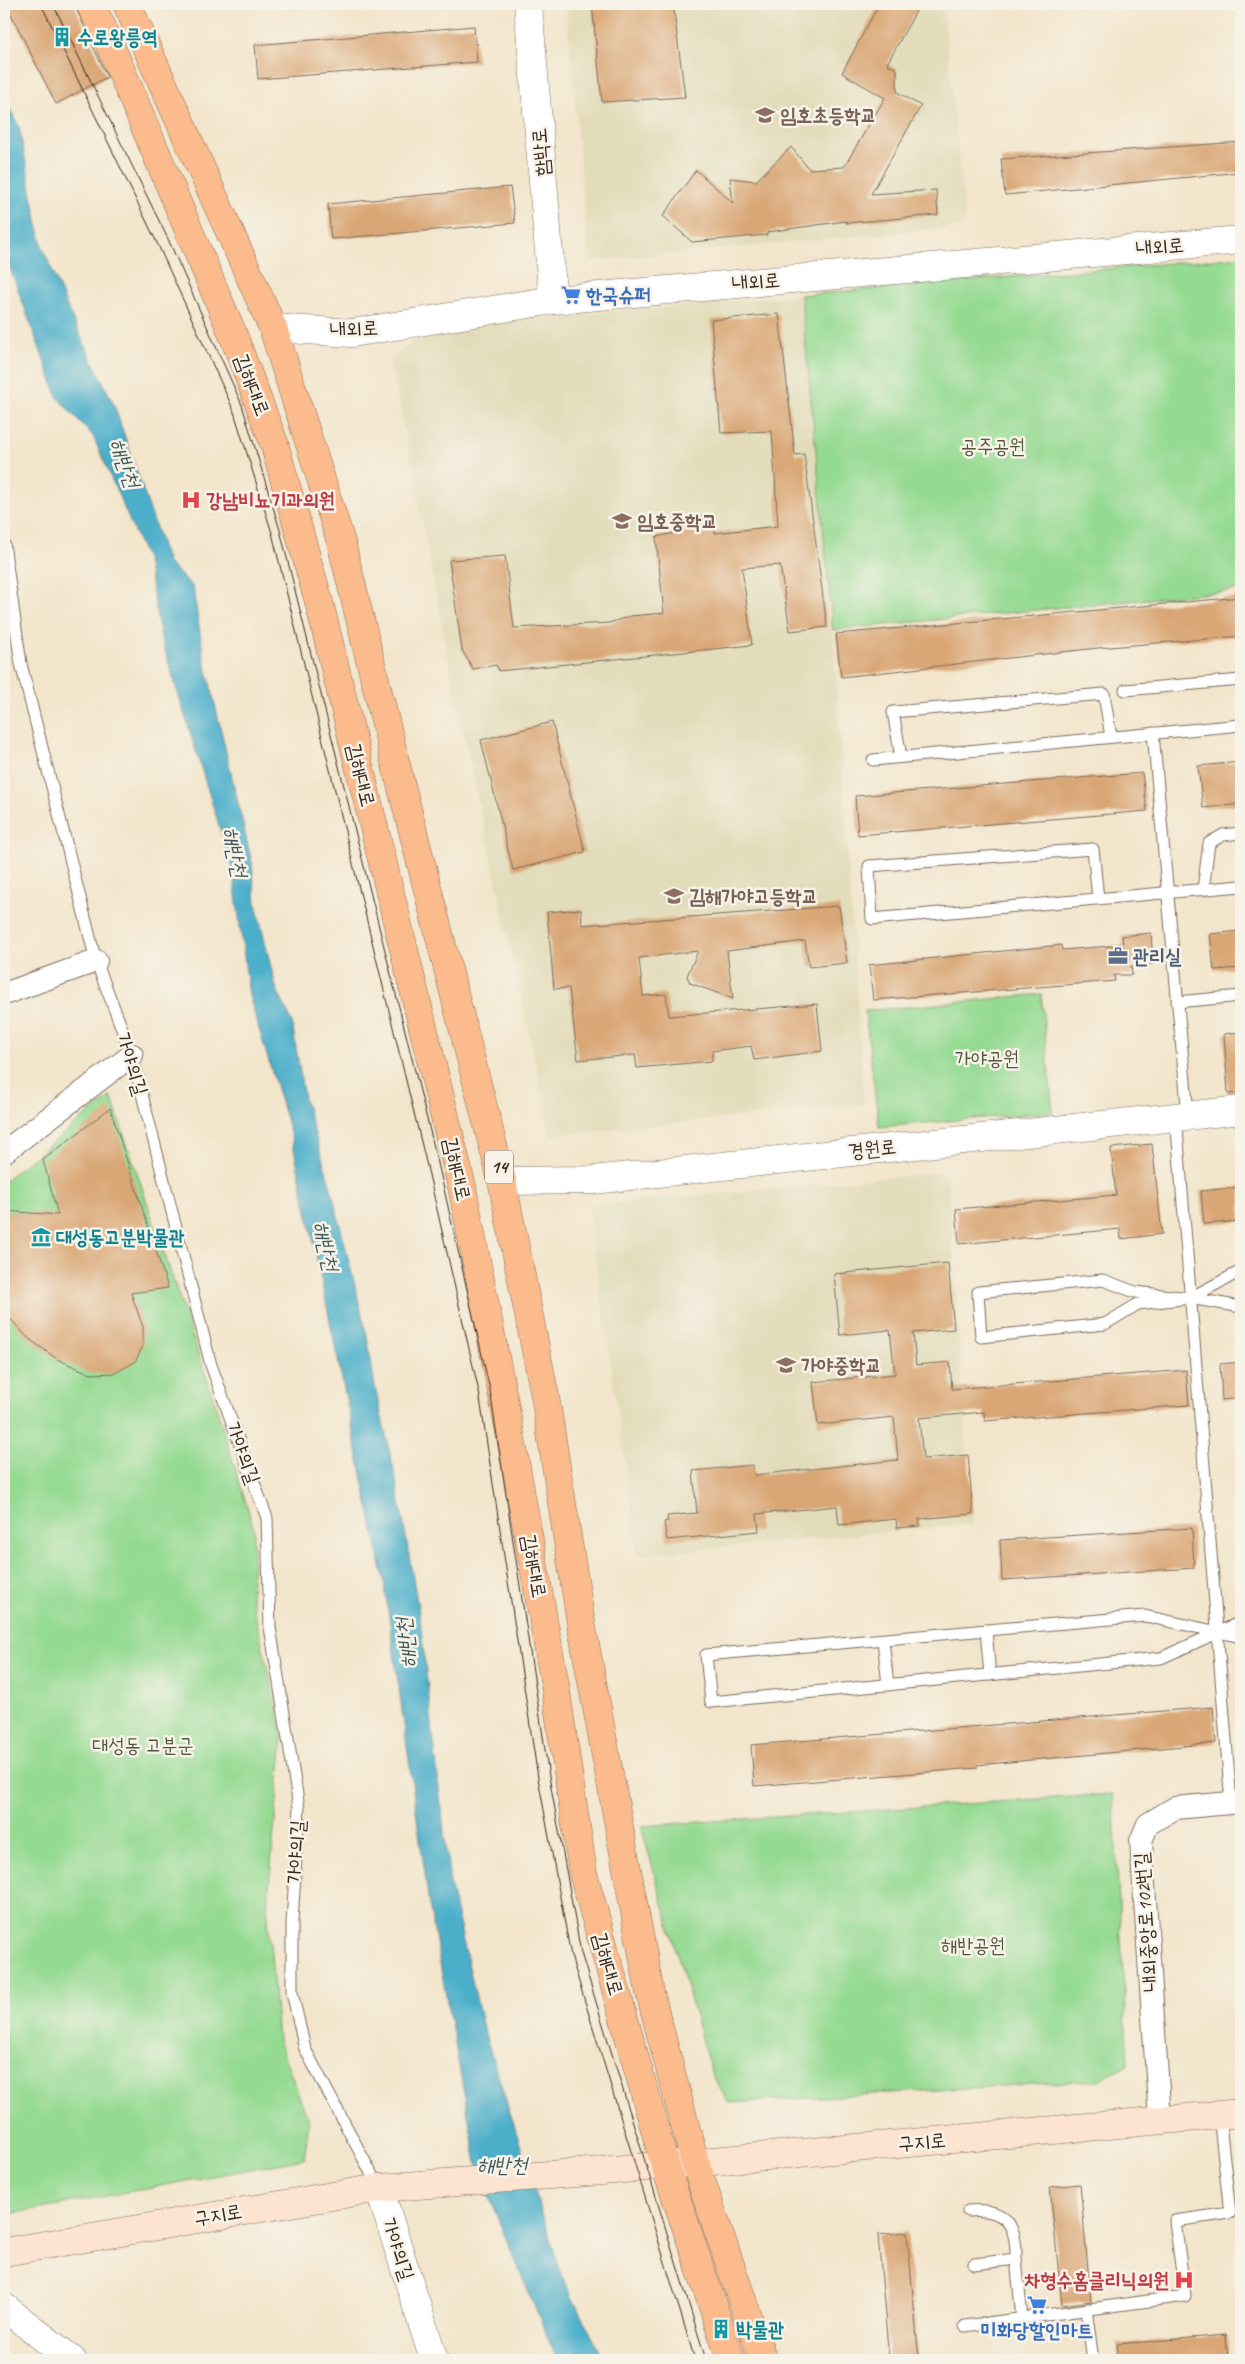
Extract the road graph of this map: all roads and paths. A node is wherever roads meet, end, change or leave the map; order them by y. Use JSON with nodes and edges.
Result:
{"nodes":[{"id":1,"x":90,"y":4,"type":"edge"},
{"id":2,"x":127,"y":4,"type":"edge"},
{"id":3,"x":528,"y":4,"type":"edge"},
{"id":4,"x":1241,"y":240,"type":"edge"},
{"id":5,"x":553,"y":300,"type":"junction"},
{"id":6,"x":273,"y":328,"type":"junction"},
{"id":7,"x":4,"y":544,"type":"edge"},
{"id":8,"x":1241,"y":680,"type":"edge"},
{"id":9,"x":1125,"y":690,"type":"dead end"},
{"id":10,"x":1241,"y":725,"type":"edge"},
{"id":11,"x":1152,"y":733,"type":"junction"},
{"id":12,"x":1111,"y":737,"type":"junction"},
{"id":13,"x":901,"y":757,"type":"junction"},
{"id":14,"x":873,"y":760,"type":"dead end"},
{"id":15,"x":1241,"y":834,"type":"edge"},
{"id":16,"x":1241,"y":886,"type":"edge"},
{"id":17,"x":1203,"y":890,"type":"junction"},
{"id":18,"x":1167,"y":893,"type":"junction"},
{"id":19,"x":1098,"y":899,"type":"junction"},
{"id":20,"x":96,"y":962,"type":"junction"},
{"id":21,"x":4,"y":994,"type":"edge"},
{"id":22,"x":1241,"y":996,"type":"edge"},
{"id":23,"x":1177,"y":1002,"type":"junction"},
{"id":24,"x":132,"y":1055,"type":"junction"},
{"id":25,"x":1241,"y":1110,"type":"edge"},
{"id":26,"x":1182,"y":1115,"type":"junction"},
{"id":27,"x":4,"y":1152,"type":"edge"},
{"id":28,"x":502,"y":1181,"type":"junction"},
{"id":29,"x":1241,"y":1271,"type":"edge"},
{"id":30,"x":1190,"y":1298,"type":"junction"},
{"id":31,"x":1241,"y":1307,"type":"edge"},
{"id":32,"x":1241,"y":1622,"type":"edge"},
{"id":33,"x":986,"y":1630,"type":"junction"},
{"id":34,"x":1217,"y":1633,"type":"junction"},
{"id":35,"x":1241,"y":1637,"type":"edge"},
{"id":36,"x":883,"y":1640,"type":"junction"},
{"id":37,"x":990,"y":1675,"type":"junction"},
{"id":38,"x":888,"y":1685,"type":"junction"},
{"id":39,"x":1236,"y":1802,"type":"edge"},
{"id":40,"x":1230,"y":2114,"type":"edge"},
{"id":41,"x":1160,"y":2120,"type":"junction"},
{"id":42,"x":695,"y":2162,"type":"junction"},
{"id":43,"x":665,"y":2165,"type":"junction"},
{"id":44,"x":379,"y":2188,"type":"junction"},
{"id":45,"x":968,"y":2211,"type":"dead end"},
{"id":46,"x":4,"y":2252,"type":"edge"},
{"id":47,"x":1016,"y":2259,"type":"junction"},
{"id":48,"x":974,"y":2264,"type":"dead end"},
{"id":49,"x":4,"y":2306,"type":"edge"},
{"id":50,"x":1086,"y":2309,"type":"junction"},
{"id":51,"x":1022,"y":2318,"type":"junction"},
{"id":52,"x":965,"y":2326,"type":"dead end"},
{"id":53,"x":72,"y":2360,"type":"edge"},
{"id":54,"x":434,"y":2360,"type":"edge"},
{"id":55,"x":730,"y":2360,"type":"edge"},
{"id":56,"x":763,"y":2360,"type":"edge"},
{"id":57,"x":1093,"y":2360,"type":"edge"}],
"edges":[{"from":1,"to":43,"type":"main road","name":"김해대로"},
{"from":2,"to":6,"type":"main road","name":"김해대로","number":"14"},
{"from":3,"to":5,"type":"street","name":"함박로"},
{"from":4,"to":5,"type":"street","name":"내외로"},
{"from":5,"to":6,"type":"street","name":"내외로"},
{"from":6,"to":28,"type":"main road","name":"김해대로","number":"14"},
{"from":7,"to":20,"type":"lane","name":"가야의길"},
{"from":8,"to":9,"type":"lane"},
{"from":10,"to":11,"type":"lane"},
{"from":11,"to":12,"type":"lane"},
{"from":11,"to":18,"type":"lane"},
{"from":12,"to":13,"type":"lane"},
{"from":12,"to":13,"type":"lane"},
{"from":13,"to":14,"type":"lane"},
{"from":15,"to":17,"type":"lane"},
{"from":16,"to":17,"type":"lane"},
{"from":17,"to":18,"type":"lane"},
{"from":18,"to":19,"type":"lane"},
{"from":18,"to":23,"type":"lane"},
{"from":19,"to":19,"type":"lane"},
{"from":20,"to":21,"type":"street"},
{"from":20,"to":24,"type":"lane","name":"가야의길"},
{"from":22,"to":23,"type":"lane"},
{"from":23,"to":26,"type":"lane"},
{"from":24,"to":27,"type":"street"},
{"from":24,"to":44,"type":"lane","name":"가야의길"},
{"from":25,"to":26,"type":"street","name":"경원로"},
{"from":26,"to":28,"type":"street","name":"경원로"},
{"from":26,"to":30,"type":"lane"},
{"from":28,"to":42,"type":"main road","name":"김해대로","number":"14"},
{"from":29,"to":30,"type":"lane"},
{"from":30,"to":30,"type":"lane"},
{"from":30,"to":31,"type":"lane"},
{"from":30,"to":34,"type":"lane"},
{"from":32,"to":34,"type":"lane"},
{"from":33,"to":34,"type":"lane"},
{"from":33,"to":36,"type":"lane"},
{"from":33,"to":37,"type":"lane"},
{"from":34,"to":35,"type":"lane"},
{"from":34,"to":37,"type":"lane"},
{"from":34,"to":39,"type":"lane"},
{"from":36,"to":38,"type":"lane"},
{"from":36,"to":38,"type":"lane"},
{"from":37,"to":38,"type":"lane"},
{"from":39,"to":41,"type":"street","name":"내외중앙로102번길"},
{"from":40,"to":41,"type":"main road","name":"구지로"},
{"from":40,"to":50,"type":"lane"},
{"from":41,"to":42,"type":"main road","name":"구지로"},
{"from":42,"to":43,"type":"main road","name":"구지로"},
{"from":42,"to":56,"type":"main road","name":"김해대로","number":"14"},
{"from":43,"to":44,"type":"main road","name":"구지로"},
{"from":43,"to":55,"type":"main road","name":"김해대로"},
{"from":44,"to":46,"type":"main road","name":"구지로"},
{"from":44,"to":54,"type":"street","name":"가야의길"},
{"from":45,"to":47,"type":"lane"},
{"from":47,"to":48,"type":"lane"},
{"from":47,"to":51,"type":"lane"},
{"from":49,"to":53,"type":"street"},
{"from":50,"to":51,"type":"lane"},
{"from":50,"to":57,"type":"lane"},
{"from":51,"to":52,"type":"lane"}]}
